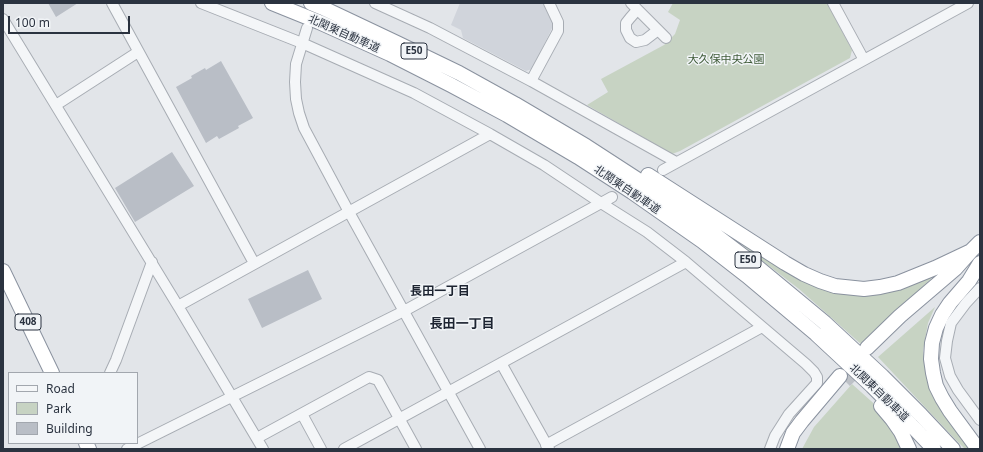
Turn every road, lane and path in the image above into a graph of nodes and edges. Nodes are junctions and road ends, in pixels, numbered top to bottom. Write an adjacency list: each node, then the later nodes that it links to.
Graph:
1 (112, 3): 15 (street)
2 (201, 3): 14 (street)
3 (272, 3): 32 (highway, 北関東自動車道 / E50)
4 (311, 3): 18 (highway, 北関東自動車道 / E50)
5 (375, 3): 17 (street)
6 (549, 3): 17 (street)
7 (833, 3): 16 (street)
8 (968, 3): 16 (street)
9 (634, 6): 12 (street); 12 (street)
10 (3, 19): 19 (street)
11 (307, 28): 14 (street)
12 (658, 30): 13 (street)
13 (666, 38)
14 (302, 43): 20 (street); 25 (street)
15 (138, 52): 19 (street); 29 (street)
16 (864, 60): 21 (street)
17 (531, 81): 21 (street)
18 (515, 104): 26 (highway); 60 (highway, 北関東自動車道 / E50)
19 (56, 105): 27 (street)
20 (490, 134): 24 (street); 25 (street)
21 (676, 162): 22 (street)
22 (663, 170)
23 (612, 197): 24 (street)
24 (602, 203): 28 (street); 35 (street)
25 (349, 212): 29 (street); 35 (street)
26 (976, 246): 30 (highway)
27 (152, 262): 34 (street); 39 (street)
28 (686, 262): 36 (street); 37 (street)
29 (254, 263): 34 (street)
30 (980, 263): 61 (highway)
31 (3, 271): 38 (highway, 408)
32 (747, 276): 58 (highway); 59 (highway, 北関東自動車道 / E50)
33 (980, 288): 44 (street)
34 (178, 306): 41 (street)
35 (404, 311): 40 (street); 41 (street)
36 (762, 327): 48 (street); 55 (street)
37 (501, 362): 40 (street); 48 (street)
38 (52, 372)
39 (110, 372)
40 (449, 392): 43 (street); 54 (street)
41 (232, 396): 45 (street); 46 (street)
42 (302, 414): 43 (street); 45 (street); 51 (street)
43 (400, 418): 52 (street); 53 (street)
44 (980, 420)
45 (256, 438): 50 (street)
46 (138, 443)
47 (137, 444): 49 (street)
48 (548, 447)
49 (127, 449)
50 (263, 449)
51 (321, 449)
52 (344, 449)
53 (416, 449)
54 (480, 449)
55 (770, 449)
56 (787, 449): 57 (highway)
57 (795, 449)
58 (909, 449)
59 (934, 449)
60 (953, 449)
61 (978, 449)

